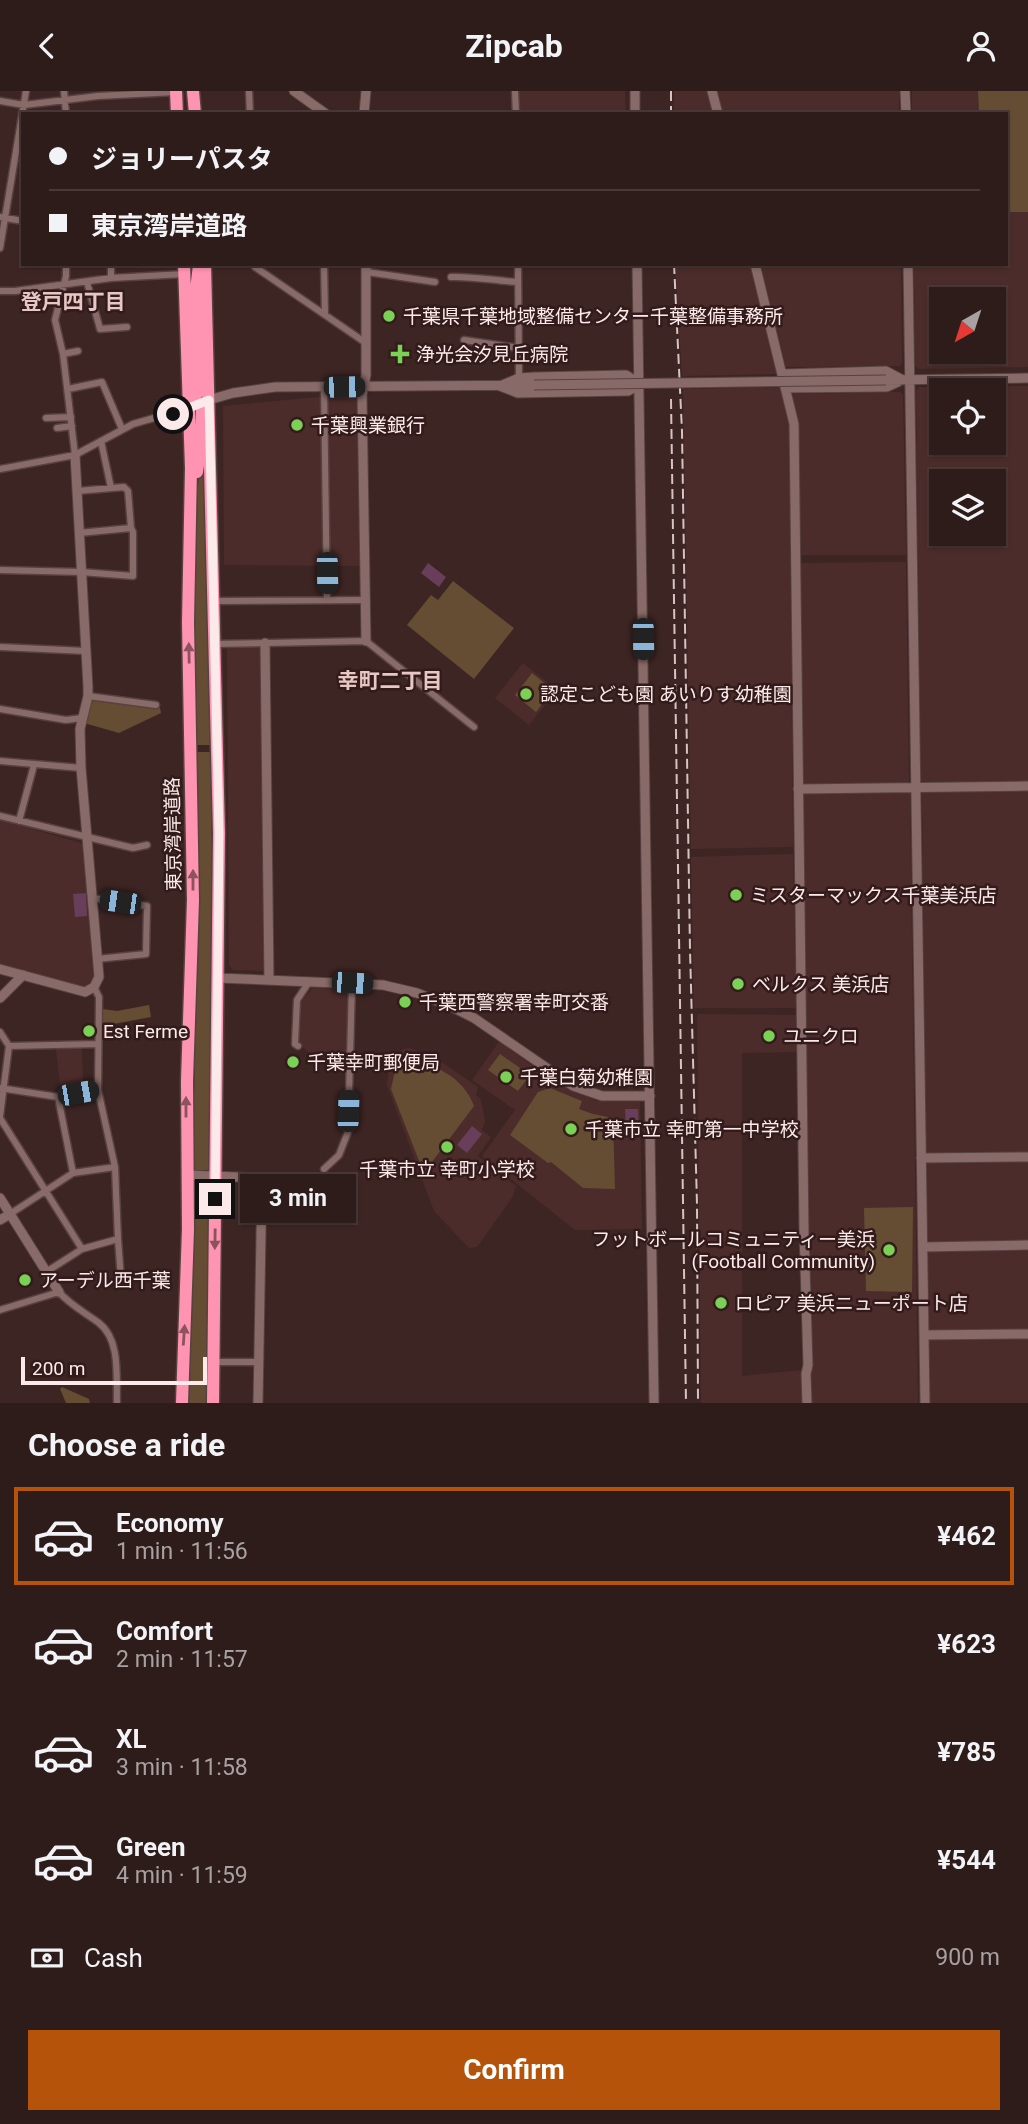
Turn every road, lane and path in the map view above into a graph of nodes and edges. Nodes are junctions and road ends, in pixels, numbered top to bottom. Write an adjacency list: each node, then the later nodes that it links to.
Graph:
1 (26, 91): 15 (street)
2 (64, 91): 13 (street)
3 (193, 91): 19 (highway)
4 (199, 91): 20 (highway)
5 (249, 91): 21 (street)
6 (294, 91): 22 (street)
7 (366, 91): 23 (street)
8 (515, 91): 24 (street)
9 (635, 91): 25 (street)
10 (712, 91): 26 (street)
11 (905, 91): 27 (street)
12 (176, 92): 13 (street); 18 (highway)
13 (64, 100): 15 (street); 17 (street)
14 (0, 101): 15 (street)
15 (24, 105): 16 (street)
16 (23, 112)
17 (66, 112)
18 (177, 112)
19 (197, 112)
20 (197, 112)
21 (252, 112)
22 (323, 112)
23 (364, 112)
24 (516, 112)
25 (635, 112)
26 (717, 112)
27 (906, 112)
28 (21, 121): 29 (street)
29 (3, 218): 30 (street); 31 (street)
30 (21, 221)
31 (0, 248)
32 (66, 266): 49 (street)
33 (111, 266): 45 (street)
34 (199, 266): 69 (highway)
35 (205, 266): 68 (highway)
36 (254, 266): 51 (street)
37 (518, 266): 48 (street)
38 (637, 266): 62 (street)
39 (755, 266): 58 (street)
40 (908, 266): 61 (street)
41 (324, 267): 51 (street)
42 (366, 268): 47 (street); 54 (street)
43 (185, 269): 45 (street); 69 (highway, 東京湾岸道路)
44 (451, 277): 48 (street)
45 (111, 278): 46 (street)
46 (87, 282): 49 (street); 52 (street)
47 (435, 282)
48 (518, 282): 55 (street)
49 (62, 286): 50 (street); 57 (street)
50 (0, 291)
51 (325, 315): 54 (street)
52 (127, 327)
53 (464, 340): 55 (street)
54 (366, 343): 65 (street)
55 (519, 348): 60 (street)
56 (78, 351): 57 (street)
57 (63, 353): 67 (street)
58 (782, 373): 61 (street); 66 (street)
59 (1028, 377): 61 (street)
60 (519, 379): 62 (street); 63 (street)
61 (906, 380): 63 (street, bridge); 66 (street); 103 (street)
62 (640, 384): 63 (street); 126 (street)
63 (500, 386): 65 (street)
64 (324, 387): 65 (street); 68 (street); 86 (street)
65 (364, 387): 87 (street)
66 (785, 388): 104 (street)
67 (68, 389): 70 (street); 74 (street)
68 (209, 400): 69 (street); 80 (highway); 88 (highway)
69 (189, 408): 74 (street); 80 (highway, 東京湾岸道路)
70 (71, 417): 71 (street); 72 (street)
71 (46, 418)
72 (72, 426): 73 (street); 76 (street)
73 (57, 428)
74 (121, 429): 75 (street)
75 (101, 441): 76 (street); 78 (street)
76 (75, 455): 77 (street); 79 (street)
77 (0, 470)
78 (111, 488): 79 (street); 81 (street)
79 (77, 491): 82 (street)
80 (192, 492): 133 (highway, 東京湾岸道路, one-way to 80)
81 (131, 528): 82 (street); 84 (street)
82 (79, 533): 84 (street)
83 (0, 570): 84 (street); 85 (street)
84 (81, 572): 93 (street)
85 (0, 578)
86 (327, 599): 87 (street); 88 (street)
87 (365, 600): 89 (street)
88 (214, 601): 91 (highway)
89 (366, 641): 90 (street); 98 (street)
90 (265, 643): 91 (street); 114 (street)
91 (214, 644): 113 (highway)
92 (0, 647): 93 (street)
93 (86, 652): 94 (street)
94 (88, 696): 95 (street); 97 (street)
95 (156, 705)
96 (0, 709): 97 (street)
97 (82, 718): 101 (street)
98 (474, 727)
99 (0, 761): 100 (street)
100 (34, 765): 101 (street); 106 (street)
101 (81, 768): 107 (street)
102 (1028, 786): 103 (street)
103 (915, 787): 104 (street); 129 (street)
104 (798, 789): 156 (street)
105 (0, 816): 106 (street)
106 (19, 821): 107 (street)
107 (88, 838): 108 (street); 109 (street)
108 (147, 845)
109 (92, 898): 110 (street); 110 (street)
110 (97, 959): 117 (street)
111 (0, 969): 112 (street)
112 (23, 975): 117 (street); 118 (street)
113 (218, 978): 114 (street); 134 (highway)
114 (269, 980): 115 (street)
115 (309, 982): 116 (street); 122 (street)
116 (352, 983): 126 (street); 131 (street)
117 (94, 987): 120 (street)
118 (0, 998)
119 (0, 1032): 121 (street)
120 (98, 1044): 121 (street); 124 (street)
121 (9, 1047): 123 (street)
122 (298, 1047)
123 (2, 1088): 125 (street); 127 (street)
124 (98, 1090): 125 (street); 130 (street)
125 (58, 1097): 132 (street)
126 (650, 1097): 155 (street)
127 (0, 1117): 135 (street)
128 (1028, 1157): 129 (street)
129 (921, 1158): 141 (street)
130 (115, 1167): 132 (street); 139 (street)
131 (324, 1169)
132 (74, 1173): 135 (street)
133 (187, 1175): 134 (street); 152 (highway, 東京湾岸道路, one-way to 133)
134 (215, 1175): 149 (highway, one-way to 149); 150 (street)
135 (46, 1191): 137 (street); 142 (street)
136 (0, 1198): 137 (street)
137 (10, 1214): 138 (street); 143 (street)
138 (0, 1220)
139 (118, 1239): 142 (street); 144 (street)
140 (1028, 1245): 141 (street)
141 (922, 1247): 148 (street)
142 (82, 1249): 143 (street)
143 (46, 1272): 145 (street)
144 (121, 1279)
145 (59, 1292): 146 (street); 151 (street)
146 (1, 1307)
147 (1028, 1333): 148 (street)
148 (924, 1335): 157 (street)
149 (214, 1362): 150 (street); 153 (highway)
150 (259, 1362): 154 (street)
151 (117, 1403)
152 (182, 1403)
153 (213, 1403)
154 (258, 1403)
155 (654, 1403)
156 (807, 1403)
157 (925, 1403)

